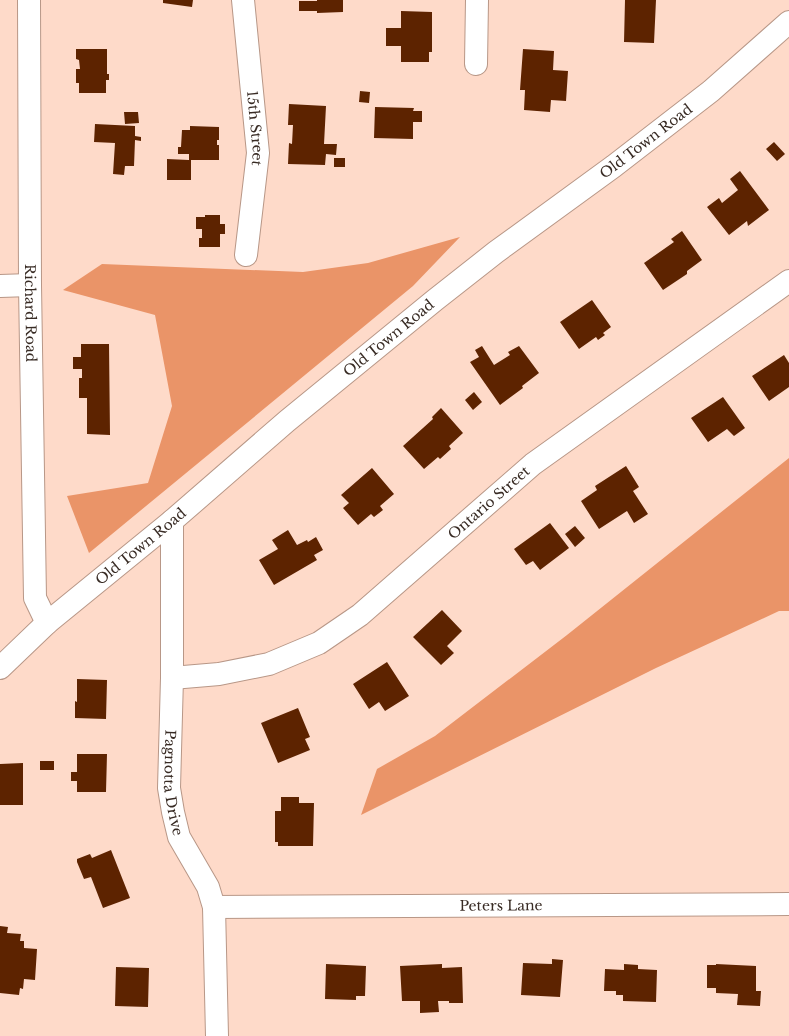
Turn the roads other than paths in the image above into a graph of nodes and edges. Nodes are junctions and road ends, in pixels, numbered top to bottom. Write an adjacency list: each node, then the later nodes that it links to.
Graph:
1 (29, 0): 8 (street, Richard Road)
2 (243, 0): 6 (street, 15th Street)
3 (477, 0): 5 (street)
4 (789, 22): 10 (street, Old Town Road)
5 (476, 64)
6 (246, 256)
7 (789, 281): 13 (street, Ontario Street)
8 (30, 285): 9 (street); 11 (street, Richard Road)
9 (0, 286)
10 (172, 521): 11 (street, Old Town Road); 13 (street, Pagnotta Drive)
11 (47, 623): 12 (street, Old Town Road)
12 (0, 668)
13 (172, 678): 15 (street, Pagnotta Drive)
14 (789, 904): 15 (street, Peters Lane)
15 (214, 907): 16 (street, Pagnotta Drive)
16 (217, 1036)

